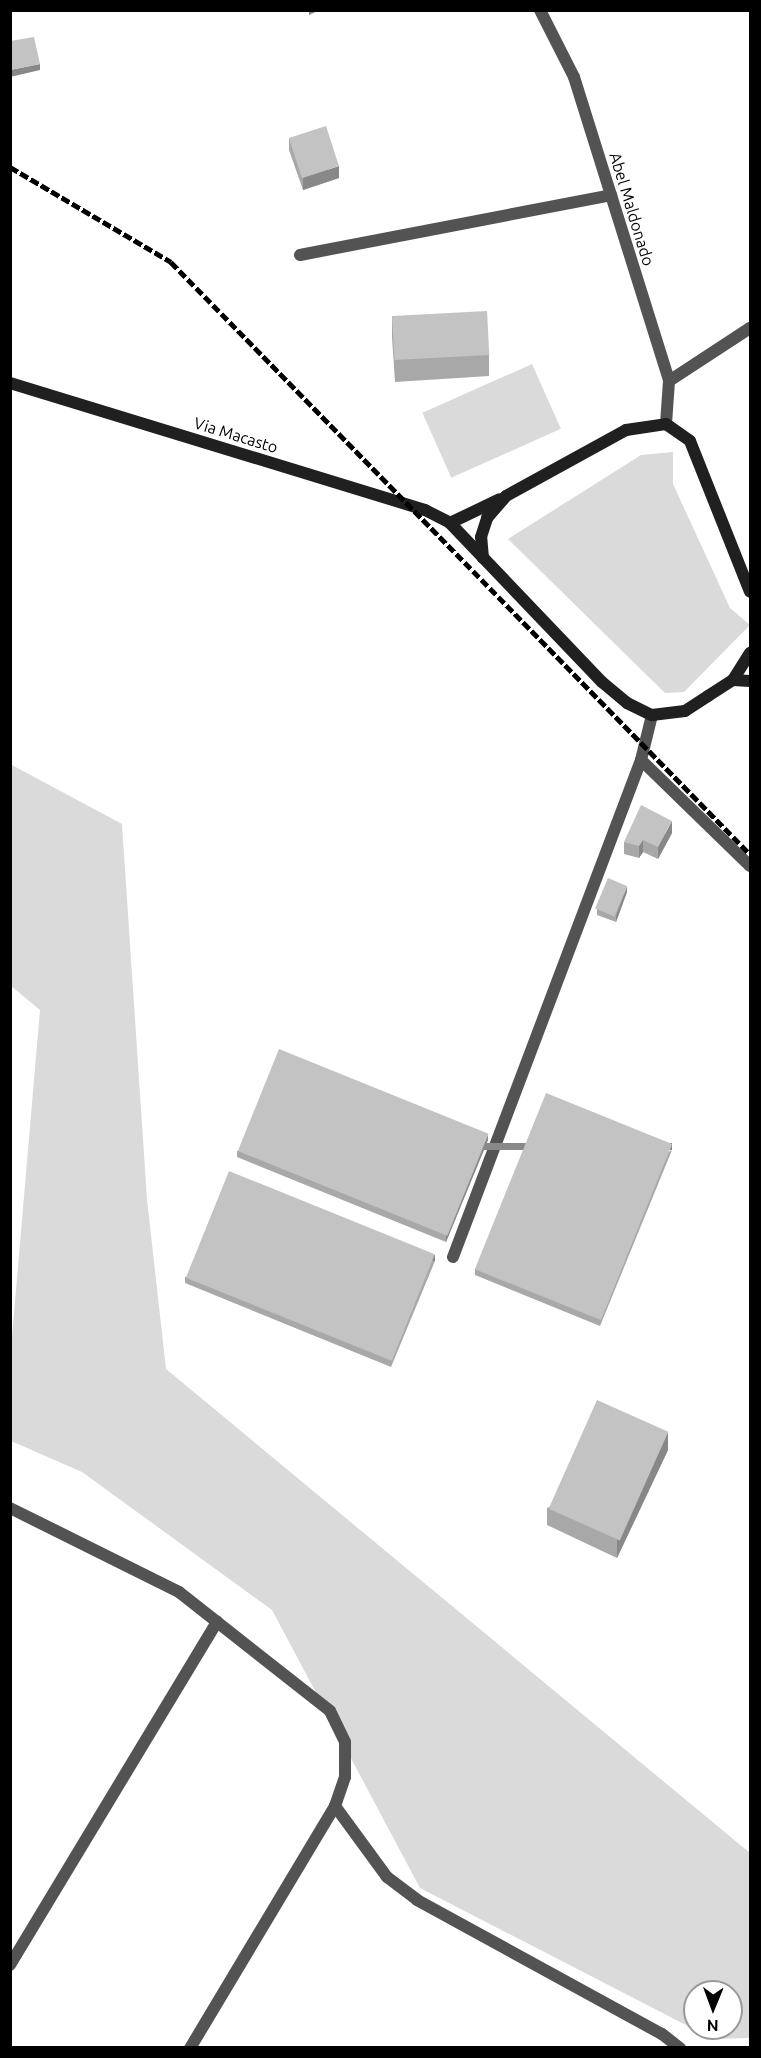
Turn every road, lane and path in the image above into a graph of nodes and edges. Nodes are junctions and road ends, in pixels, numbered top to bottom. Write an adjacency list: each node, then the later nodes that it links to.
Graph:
1 (540, 10): 2 (street, Abel Maldonado)
2 (611, 195): 3 (street); 5 (street, Abel Maldonado)
3 (300, 255)
4 (750, 327): 5 (street)
5 (669, 381): 7 (street, Abel Maldonado)
6 (10, 383): 9 (street, Via Macasto)
7 (666, 424): 8 (street); 11 (street)
8 (506, 496): 9 (street); 10 (street)
9 (450, 523): 10 (street, Via Macasto)
10 (483, 558): 15 (street, Via Macasto)
11 (750, 592)
12 (750, 653): 13 (street)
13 (733, 680): 14 (street); 15 (street)
14 (750, 681)
15 (652, 715): 16 (street)
16 (641, 760): 17 (street); 18 (street)
17 (750, 866)
18 (453, 1257)
19 (10, 1508): 20 (street)
20 (217, 1622): 21 (street); 22 (street)
21 (335, 1806): 23 (street); 24 (street)
22 (10, 1965)
23 (190, 2048)
24 (680, 2048)

